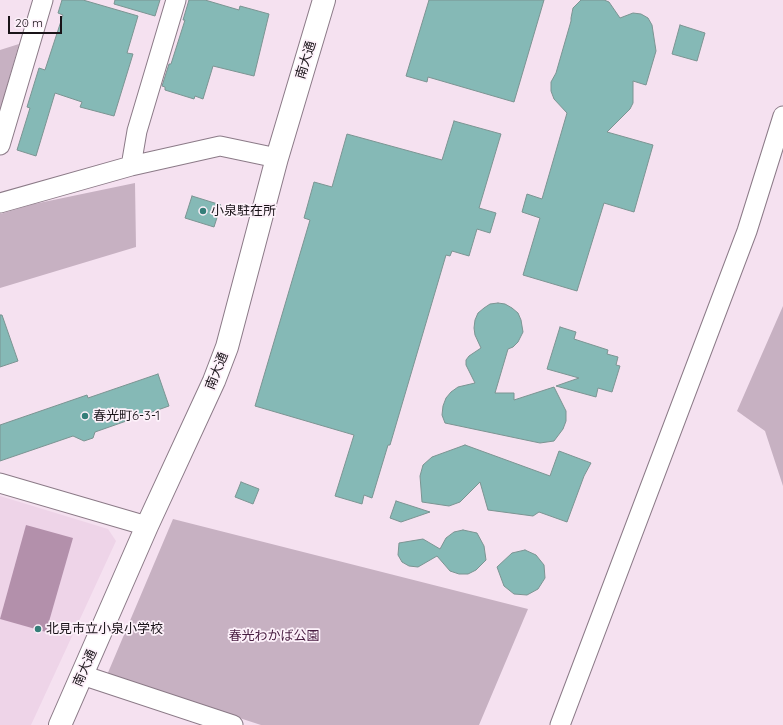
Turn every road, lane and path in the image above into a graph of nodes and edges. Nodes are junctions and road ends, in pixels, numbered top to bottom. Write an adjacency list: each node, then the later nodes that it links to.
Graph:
1 (42, 0): 5 (street)
2 (176, 0): 7 (street)
3 (324, 0): 6 (street, 南大通)
4 (783, 116): 14 (street)
5 (0, 145)
6 (277, 158): 7 (street); 10 (street, 南大通)
7 (131, 166): 8 (street)
8 (0, 203)
9 (0, 483): 10 (street)
10 (147, 526): 11 (street, 南大通)
11 (82, 675): 12 (street, 南大通); 13 (street)
12 (60, 725)
13 (233, 725)
14 (560, 725)

